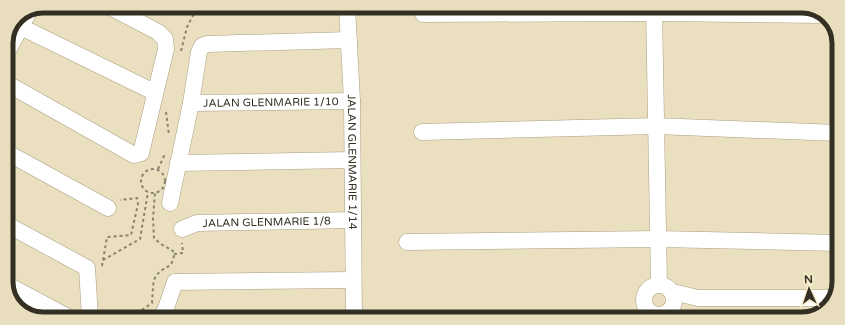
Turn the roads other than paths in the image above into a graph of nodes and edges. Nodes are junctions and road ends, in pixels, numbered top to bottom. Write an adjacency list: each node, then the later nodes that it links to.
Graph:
1 (121, 13): 13 (street)
2 (347, 13): 10 (street, JALAN GLENMARIE 1/14)
3 (481, 13): 6 (street)
4 (654, 13): 16 (street)
5 (756, 13): 7 (street)
6 (423, 14)
7 (810, 15)
8 (26, 18): 9 (street)
9 (21, 27): 11 (street); 13 (street)
10 (349, 40): 14 (street, JALAN GLENMARIE 1/14); 15 (street)
11 (13, 41)
12 (13, 87): 13 (street)
13 (154, 92)
14 (352, 101): 15 (street, JALAN GLENMARIE 1/10); 20 (street, JALAN GLENMARIE 1/14)
15 (190, 103): 21 (street)
16 (656, 126): 17 (street); 18 (street); 27 (street)
17 (422, 132)
18 (832, 133)
19 (13, 156): 23 (street)
20 (352, 160): 21 (street); 24 (street, JALAN GLENMARIE 1/14)
21 (178, 163): 22 (street)
22 (170, 203)
23 (108, 208)
24 (353, 220): 26 (street, JALAN GLENMARIE 1/8); 30 (street, JALAN GLENMARIE 1/14)
25 (13, 228): 35 (street)
26 (182, 229)
27 (658, 239): 28 (street); 29 (street); 33 (street)
28 (407, 242)
29 (832, 243)
30 (353, 280): 36 (street); 37 (street, JALAN GLENMARIE 1/14)
31 (14, 288): 34 (street)
32 (827, 298): 33 (street)
33 (664, 303)
34 (59, 312)
35 (90, 312)
36 (164, 312)
37 (354, 312)

